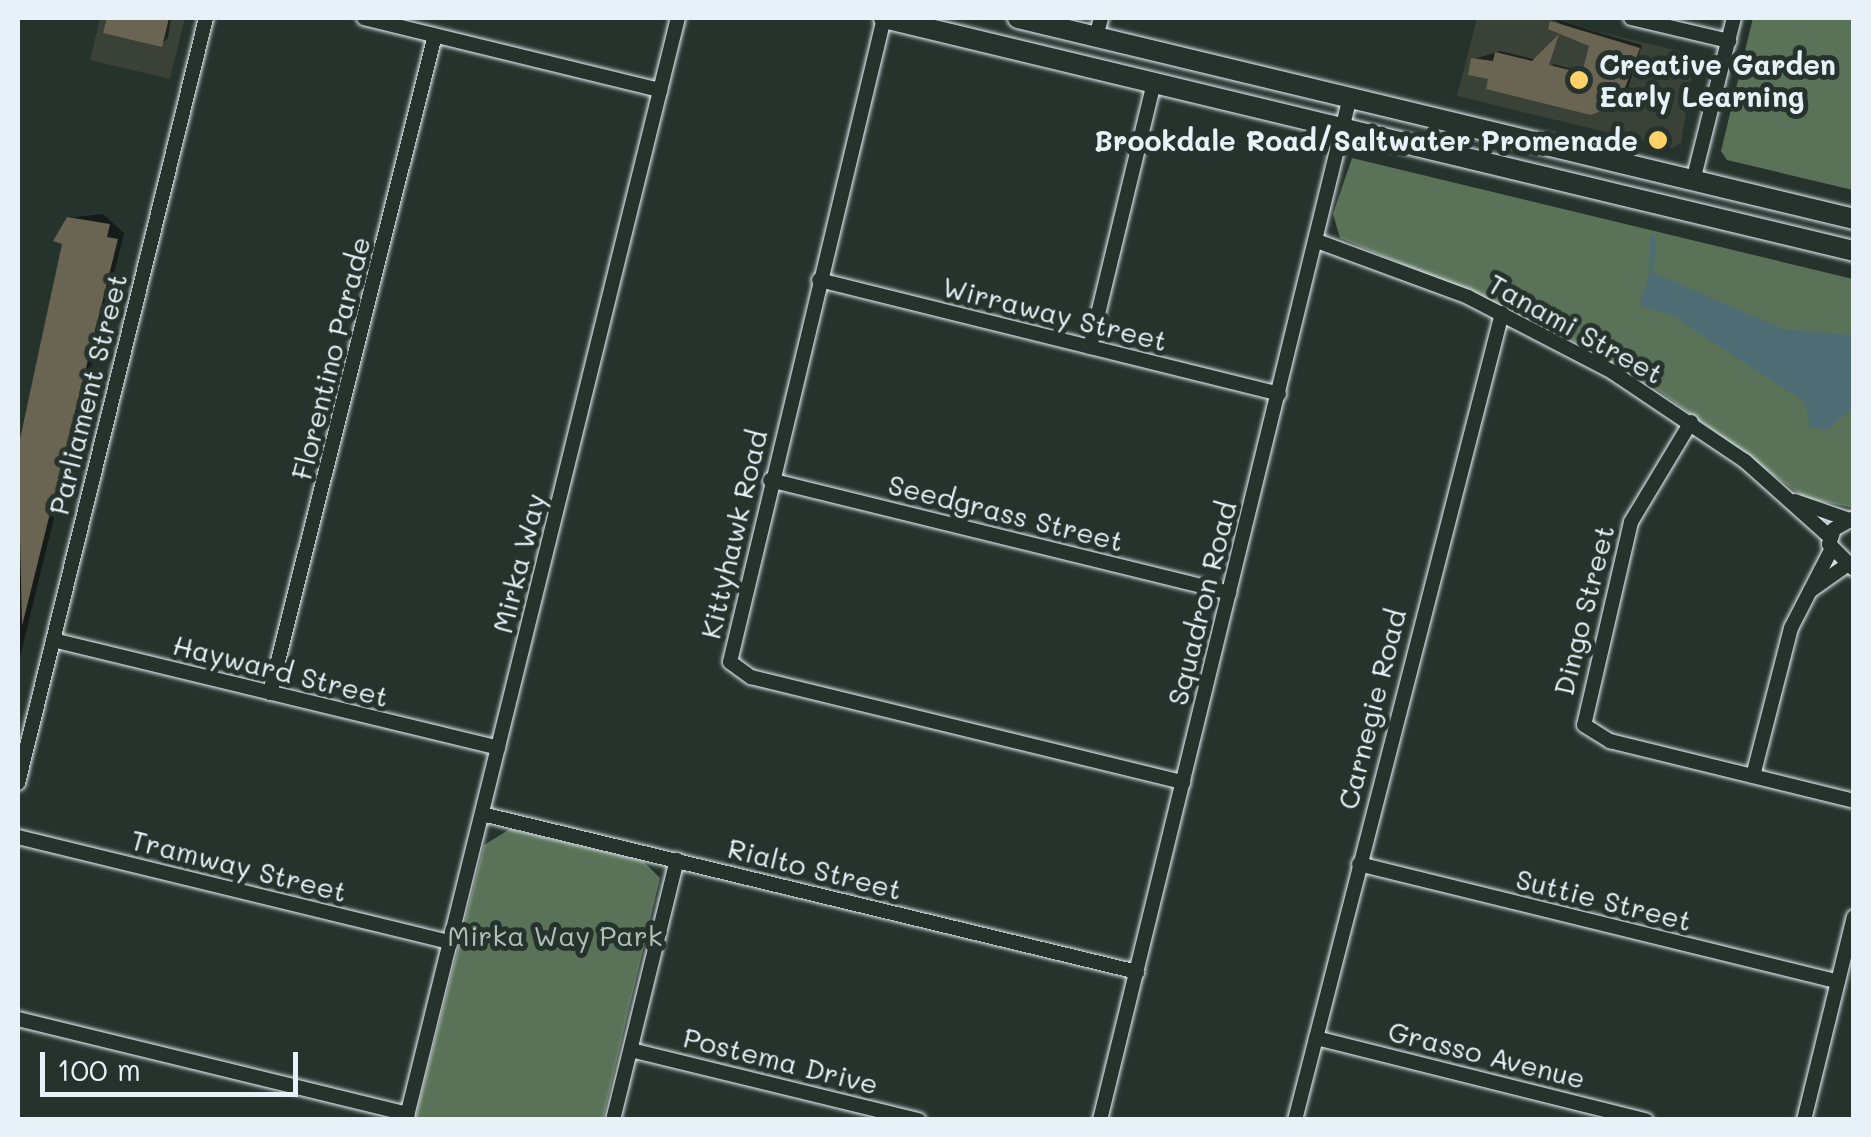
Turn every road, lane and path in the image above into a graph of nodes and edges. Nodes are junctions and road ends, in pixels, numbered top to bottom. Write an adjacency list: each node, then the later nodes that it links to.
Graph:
1 (206, 18): 32 (street, Parliament Street)
2 (364, 18): 9 (street)
3 (678, 18): 12 (street, Mirka Way)
4 (884, 18): 11 (street); 20 (street, Kittyhawk Road)
5 (1018, 18): 8 (street)
6 (1631, 18): 10 (street)
7 (1734, 18): 10 (street)
8 (1098, 27): 13 (street)
9 (435, 35): 12 (street); 33 (street, Florentino Parade)
10 (1728, 41): 15 (street)
11 (1154, 83): 14 (street); 22 (street)
12 (660, 90): 34 (street, Mirka Way)
13 (1350, 98): 14 (street, Squadron Road); 15 (street)
14 (1342, 129): 16 (street); 18 (street, Squadron Road)
15 (1693, 181): 16 (street); 17 (street)
16 (1664, 205): 19 (street)
17 (1854, 219)
18 (1317, 242): 21 (street, Tanami Street); 23 (street, Squadron Road)
19 (1854, 250)
20 (819, 280): 22 (street, Wirraway Street); 25 (street, Kittyhawk Road)
21 (1502, 313): 24 (street, Tanami Street); 42 (street, Carnegie Road)
22 (1090, 347): 23 (street, Wirraway Street)
23 (1279, 394): 31 (street, Squadron Road)
24 (1690, 422): 26 (street, Tanami Street); 35 (street, Dingo Street)
25 (770, 480): 31 (street, Seedgrass Street); 36 (street, Kittyhawk Road)
26 (1790, 499): 27 (street, Tanami Street); 28 (street, Tanami Street)
27 (1850, 519): 28 (street)
28 (1830, 544): 29 (street, Tanami Street); 30 (street)
29 (1849, 568): 30 (street)
30 (1809, 592): 35 (street)
31 (1229, 593): 36 (street, Squadron Road)
32 (53, 640): 33 (street, Hayward Street); 37 (street, Parliament Street)
33 (270, 693): 34 (street, Hayward Street)
34 (498, 748): 39 (street, Mirka Way)
35 (1753, 776): 38 (street, Dingo Street)
36 (1183, 782): 45 (street, Squadron Road)
37 (18, 783)
38 (1854, 802)
39 (482, 814): 41 (street, Rialto Street); 44 (street, Mirka Way)
40 (18, 837): 44 (street, Tramway Street)
41 (677, 860): 45 (street, Rialto Street); 49 (street)
42 (1359, 864): 46 (street, Suttie Street); 48 (street, Carnegie Road)
43 (1854, 917): 46 (street)
44 (450, 942): 50 (street, Mirka Way)
45 (1136, 972): 53 (street, Squadron Road)
46 (1838, 982): 56 (street)
47 (18, 1020): 50 (street)
48 (1316, 1038): 54 (street, Carnegie Road); 55 (street, Grasso Avenue)
49 (630, 1050): 51 (street); 52 (street, Postema Drive)
50 (407, 1116)
51 (613, 1120)
52 (919, 1120)
53 (1100, 1120)
54 (1296, 1120)
55 (1646, 1120)
56 (1804, 1120)

